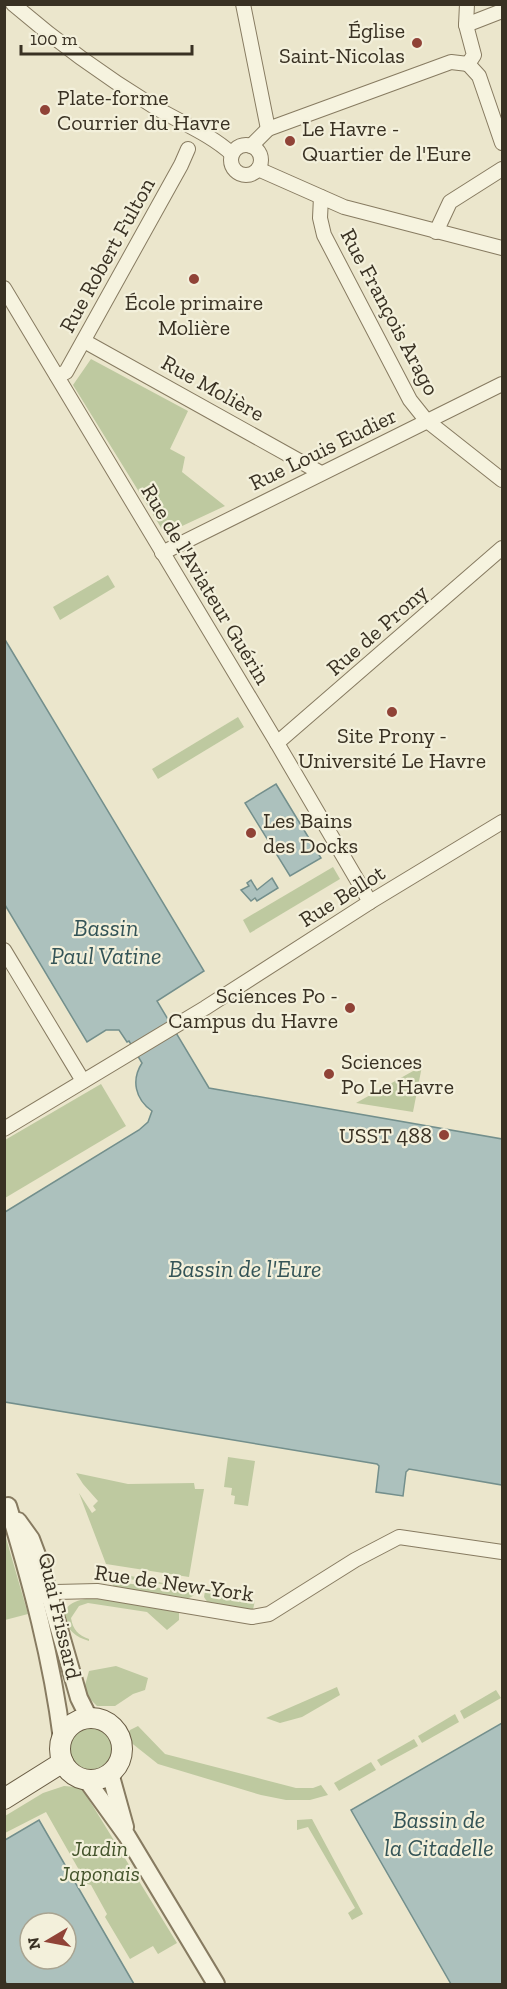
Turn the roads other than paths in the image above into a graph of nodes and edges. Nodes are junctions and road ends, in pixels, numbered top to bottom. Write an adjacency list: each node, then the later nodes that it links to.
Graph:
1 (14, 4): 11 (street)
2 (243, 4): 7 (street)
3 (467, 4): 5 (street)
4 (502, 11): 5 (street)
5 (466, 25): 6 (street)
6 (468, 64): 7 (street); 8 (street)
7 (268, 129): 9 (street)
8 (502, 143)
9 (251, 146): 11 (street); 12 (street)
10 (188, 149): 18 (street, Rue Robert Fulton)
11 (232, 154): 12 (street)
12 (258, 169): 14 (street)
13 (502, 169): 15 (street)
14 (321, 197): 15 (street); 21 (street, Rue François Arago)
15 (436, 232): 16 (street)
16 (502, 248)
17 (4, 288): 19 (street, Rue de l'Aviateur Guérin)
18 (84, 340): 19 (street, Rue Robert Fulton); 22 (street, Rue Molière)
19 (57, 376): 25 (street, Rue de l'Aviateur Guérin)
20 (502, 384): 21 (street, Rue Louis Eudier)
21 (426, 420): 22 (street, Rue Louis Eudier); 23 (street, Rue François Arago)
22 (321, 473): 25 (street, Rue Louis Eudier)
23 (502, 480)
24 (502, 549): 26 (street, Rue de Prony)
25 (162, 553): 26 (street, Rue de l'Aviateur Guérin)
26 (277, 743): 28 (street, Rue de l'Aviateur Guérin)
27 (502, 822): 28 (street, Rue Bellot)
28 (370, 902): 30 (street, Rue Bellot)
29 (4, 950): 30 (street)
30 (83, 1081): 31 (street, Rue Bellot)
31 (4, 1129)
32 (6, 1503): 34 (street, Quai Frissard)
33 (502, 1552): 34 (street, Rue de New-York)
34 (42, 1596): 35 (street, Quai Frissard); 36 (street, Quai Frissard)
35 (89, 1718): 36 (main road); 38 (main road)
36 (62, 1739): 37 (main road)
37 (63, 1762): 39 (main road); 40 (main road)
38 (110, 1773): 39 (main road); 41 (street)
39 (86, 1779): 41 (street)
40 (4, 1799)
41 (127, 1836): 42 (street)
42 (216, 1984)

